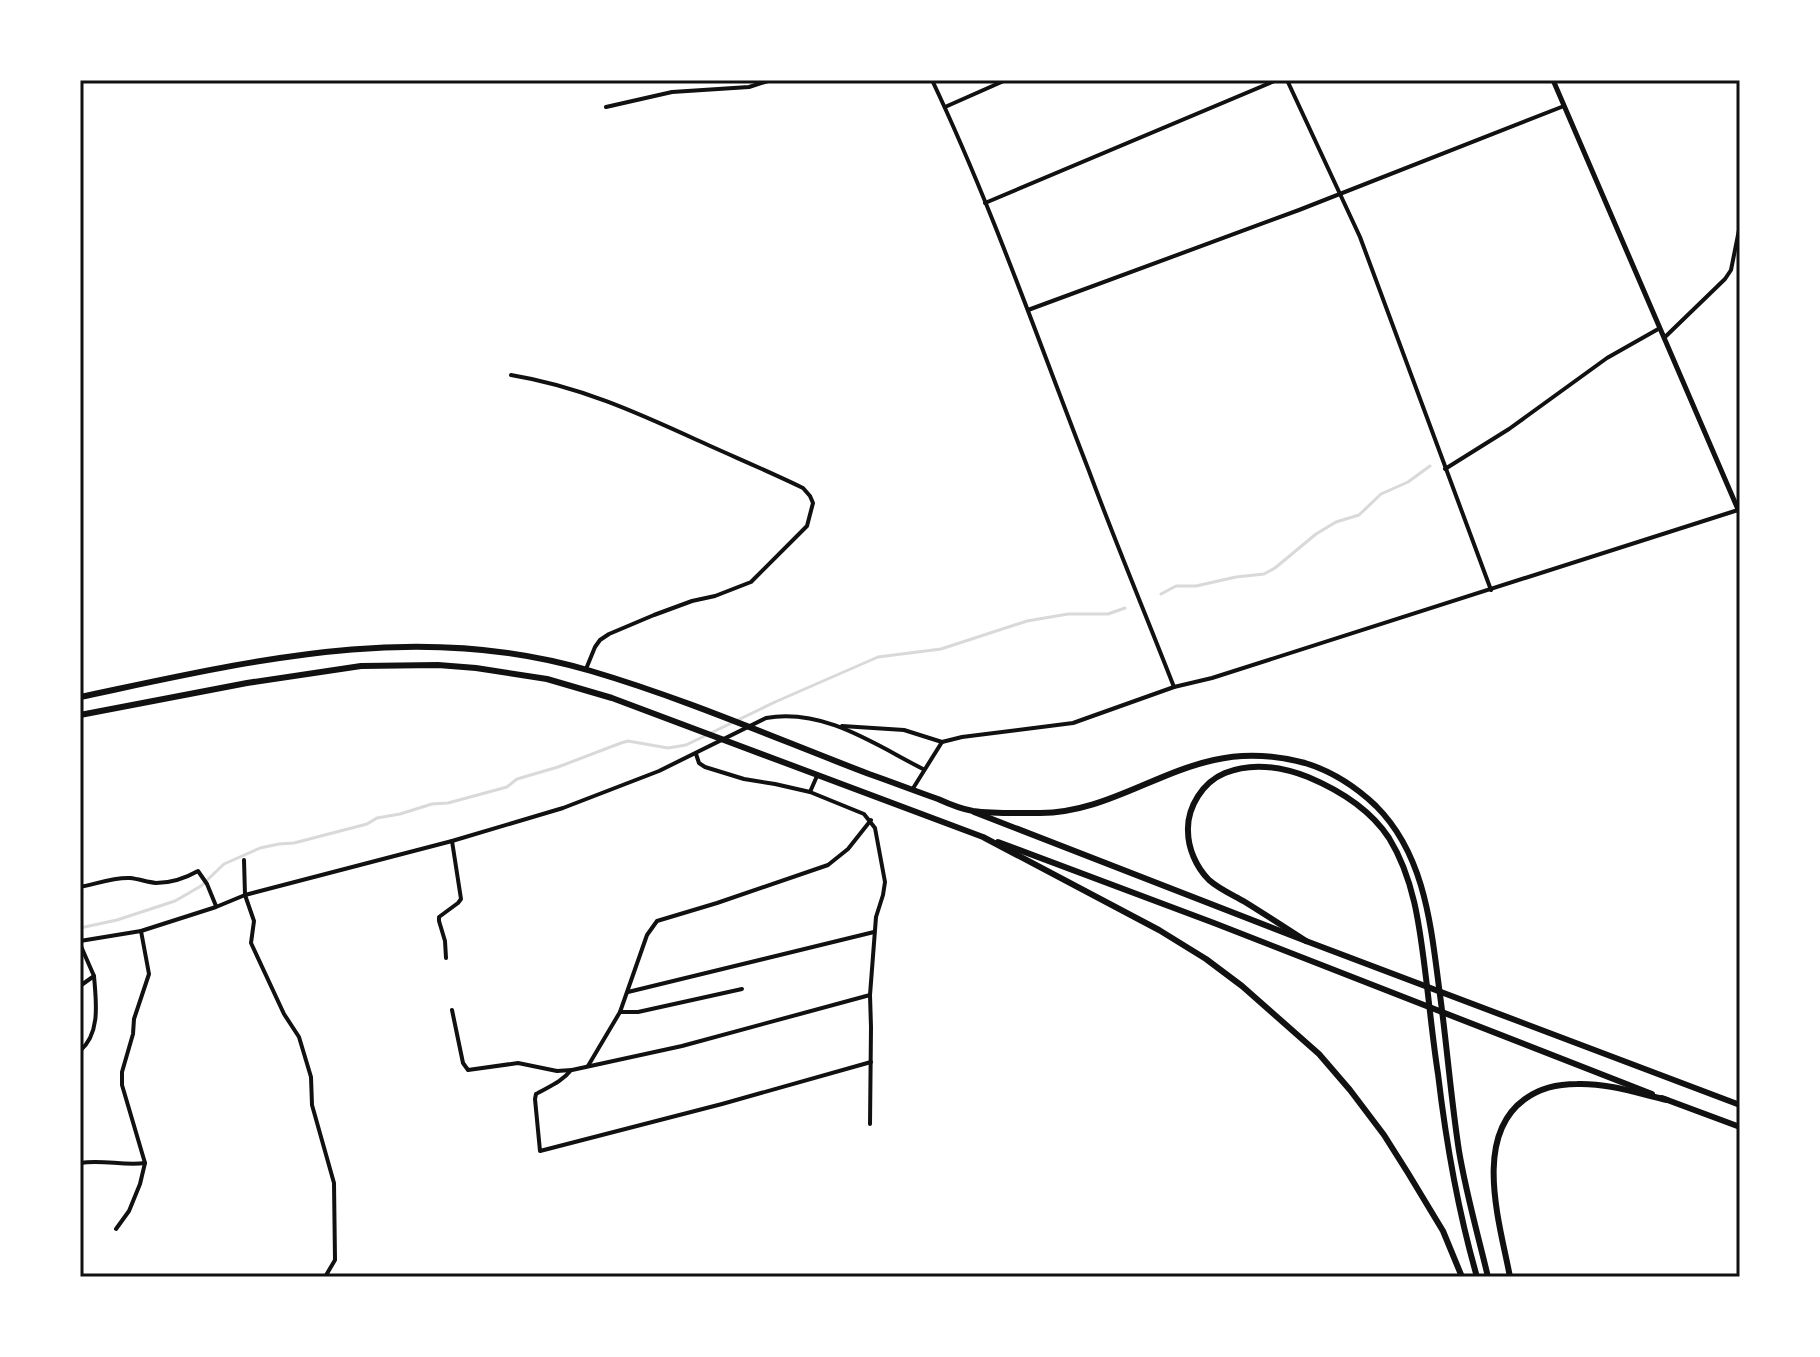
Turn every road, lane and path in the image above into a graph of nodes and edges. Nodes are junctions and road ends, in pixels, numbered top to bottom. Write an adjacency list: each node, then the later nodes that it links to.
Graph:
1 (771, 80): 9 (street)
2 (932, 80): 10 (street)
3 (1006, 80): 10 (street)
4 (1277, 80): 12 (street)
5 (1295, 80): 7 (street)
6 (1553, 80): 8 (main road)
7 (1288, 82): 11 (street)
8 (1565, 106): 11 (street); 15 (main road)
9 (606, 107)
10 (945, 107): 12 (street)
11 (1340, 194): 14 (street); 18 (street)
12 (985, 203): 14 (street)
13 (1740, 225): 16 (street)
14 (1028, 310): 22 (street)
15 (1660, 328): 16 (main road); 18 (street)
16 (1664, 338): 19 (main road)
17 (511, 375): 21 (street)
18 (1445, 469): 20 (street)
19 (1739, 511): 20 (street)
20 (1491, 590): 22 (street)
21 (586, 669): 23 (main road); 30 (main road)
22 (1174, 687): 26 (street)
23 (80, 697)
24 (80, 715): 29 (main road)
25 (838, 726): 26 (street); 27 (street); 28 (street)
26 (942, 742): 28 (street)
27 (696, 754): 31 (street); 35 (street)
28 (923, 769): 30 (street)
29 (818, 774): 31 (street); 34 (main road)
30 (912, 790): 32 (main road)
31 (810, 792): 33 (street)
32 (970, 811): 42 (main road); 66 (main road)
33 (871, 820): 41 (street); 48 (street)
34 (983, 837): 56 (main road); 64 (main road)
35 (452, 841): 38 (street); 44 (street)
36 (244, 860): 38 (street)
37 (80, 887): 39 (street)
38 (245, 895): 39 (street); 63 (street)
39 (216, 907): 40 (street)
40 (141, 931): 43 (street); 61 (street)
41 (874, 932): 48 (street); 49 (street)
42 (1306, 941): 57 (main road); 65 (main road)
43 (80, 942): 45 (street)
44 (446, 958)
45 (94, 976): 46 (street); 52 (street)
46 (80, 986)
47 (742, 989): 51 (street)
48 (626, 992): 51 (street)
49 (870, 995): 53 (street); 54 (street)
50 (452, 1010): 55 (street)
51 (620, 1012): 54 (street)
52 (80, 1051)
53 (871, 1062): 55 (street); 58 (street)
54 (588, 1066): 55 (street)
55 (572, 1070)
56 (1667, 1100): 59 (main road); 67 (main road)
57 (1740, 1105)
58 (870, 1124)
59 (1740, 1127)
60 (80, 1163): 61 (street)
61 (145, 1163): 62 (street)
62 (116, 1229)
63 (325, 1277)
64 (1462, 1277)
65 (1477, 1277)
66 (1488, 1277)
67 (1510, 1277)

